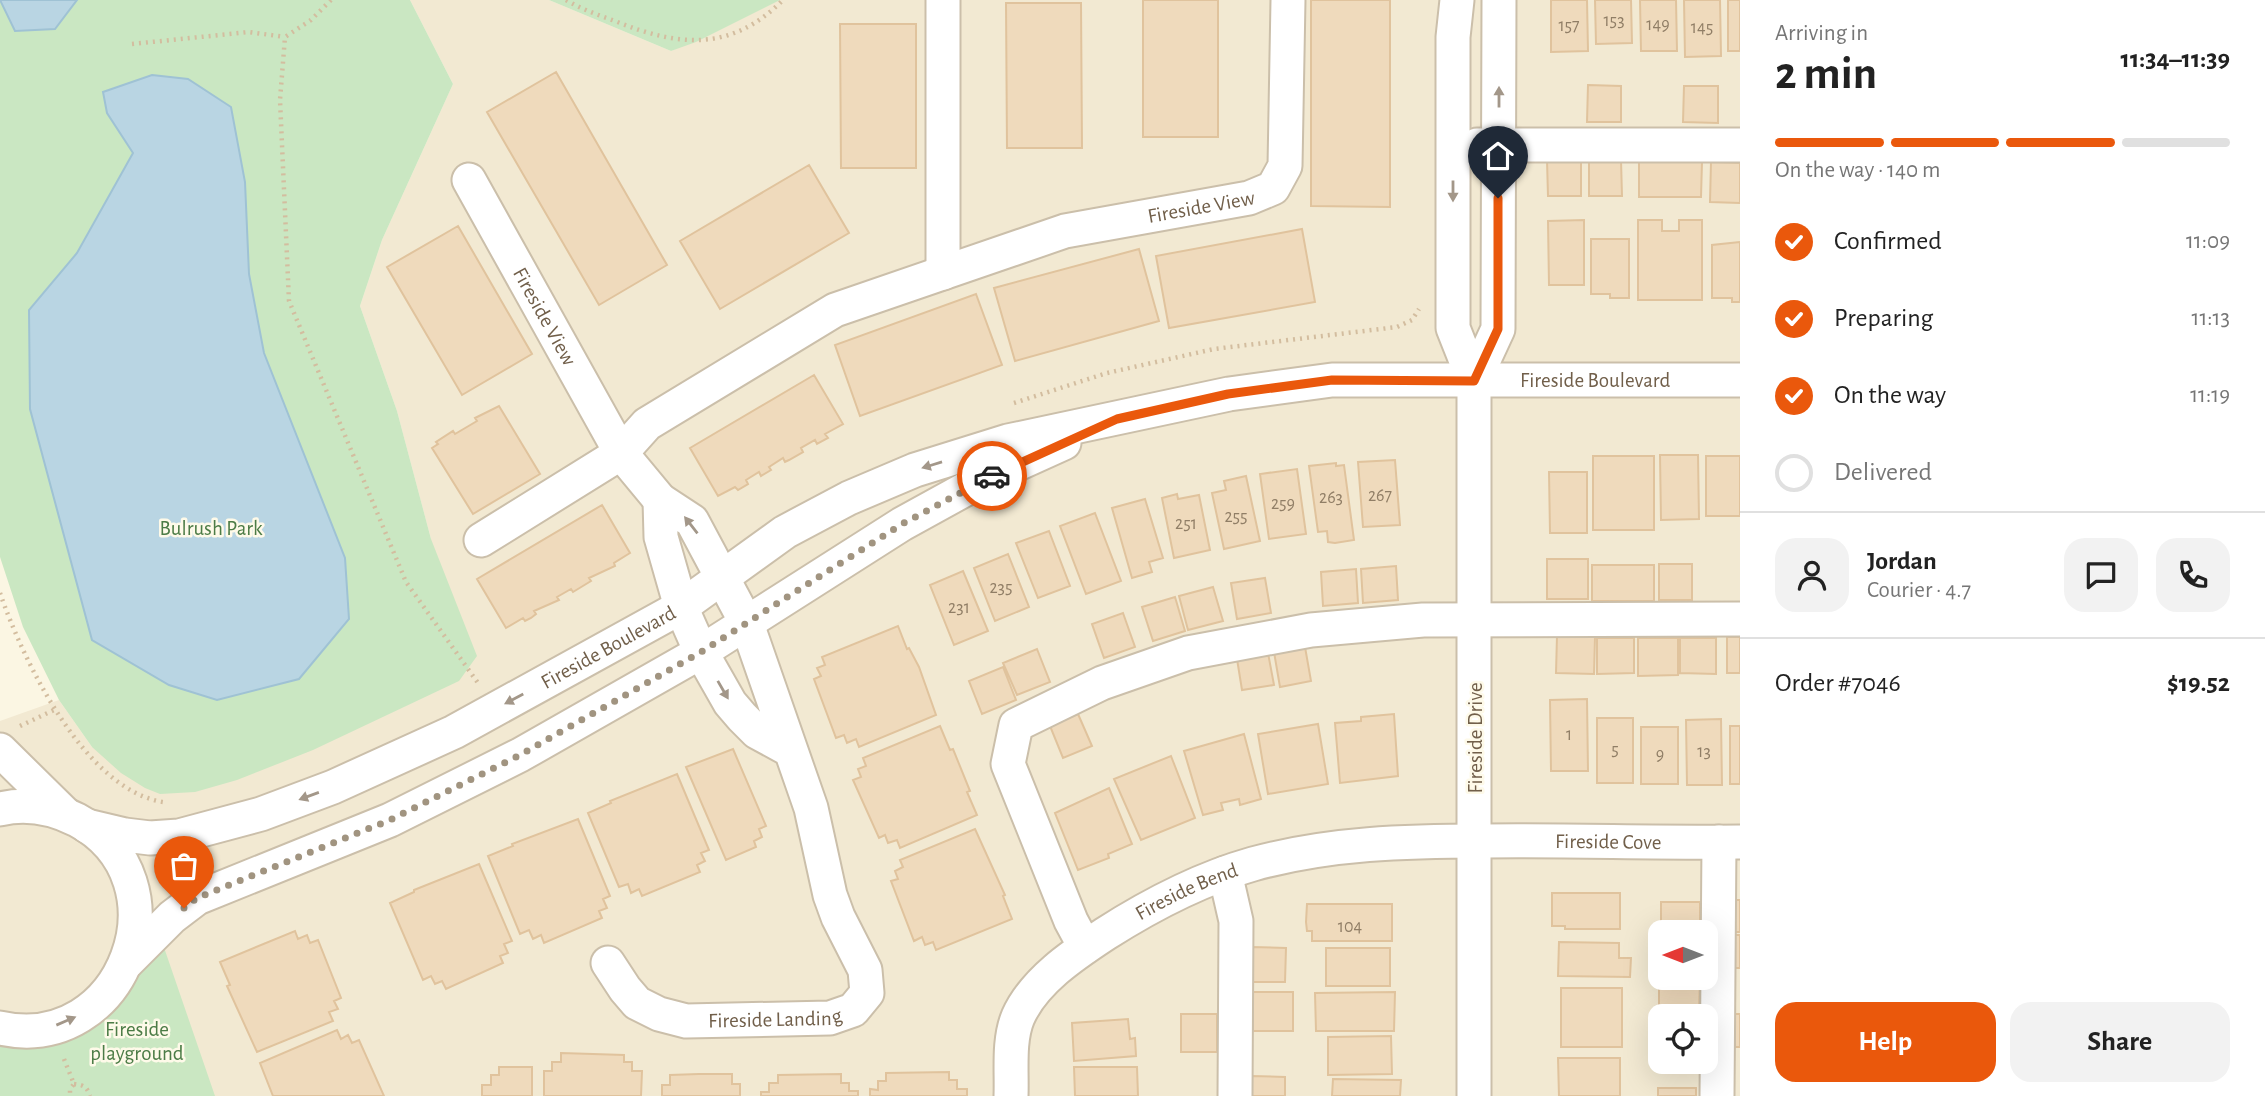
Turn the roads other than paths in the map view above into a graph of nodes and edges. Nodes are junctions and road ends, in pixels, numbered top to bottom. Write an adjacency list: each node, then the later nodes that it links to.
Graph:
1 (943, 0): 9 (street)
2 (1288, 0): 9 (street, Fireside View)
3 (1457, 0): 5 (street)
4 (1499, 0): 6 (street, one-way to 4)
5 (1453, 145): 6 (street); 11 (street, one-way to 11)
6 (1499, 145): 7 (street); 11 (street)
7 (1740, 145)
8 (468, 180): 13 (street, Fireside View)
9 (943, 273): 13 (street, Fireside View)
10 (1740, 380): 11 (street, Fireside Boulevard)
11 (1474, 381): 12 (street, Fireside Boulevard); 19 (street, Fireside Drive)
12 (1117, 419): 16 (street, Fireside Boulevard, one-way to 16); 20 (street, Fireside Boulevard)
13 (621, 453): 14 (street, Fireside View); 15 (street, Fireside View)
14 (660, 500): 16 (street, Fireside View, one-way to 14); 17 (street)
15 (481, 540)
16 (722, 581): 17 (street, Fireside Boulevard); 20 (street, Fireside View)
17 (681, 607): 21 (street); 25 (street, Fireside Boulevard, one-way to 25)
18 (1740, 619): 19 (street)
19 (1475, 620): 26 (street, Fireside Drive); 29 (street)
20 (747, 624): 21 (street, Fireside Boulevard); 23 (street, Fireside Landing)
21 (701, 652): 23 (street, one-way to 23); 30 (street, Fireside Boulevard)
22 (7, 740): 25 (street)
23 (790, 750): 31 (street, Fireside Landing)
24 (0, 809): 25 (street, Fireside Boulevard)
25 (75, 820): 30 (street)
26 (1475, 841): 27 (street, Fireside Cove); 28 (street, Fireside Bend); 35 (street, Fireside Drive)
27 (1729, 842): 36 (street)
28 (1225, 873): 29 (street, Fireside Bend); 34 (street)
29 (1085, 947): 33 (street, Fireside Bend)
30 (127, 962): 32 (street, one-way to 30)
31 (608, 963)
32 (0, 1028)
33 (1012, 1096)
34 (1236, 1096)
35 (1474, 1096)
36 (1717, 1096)

